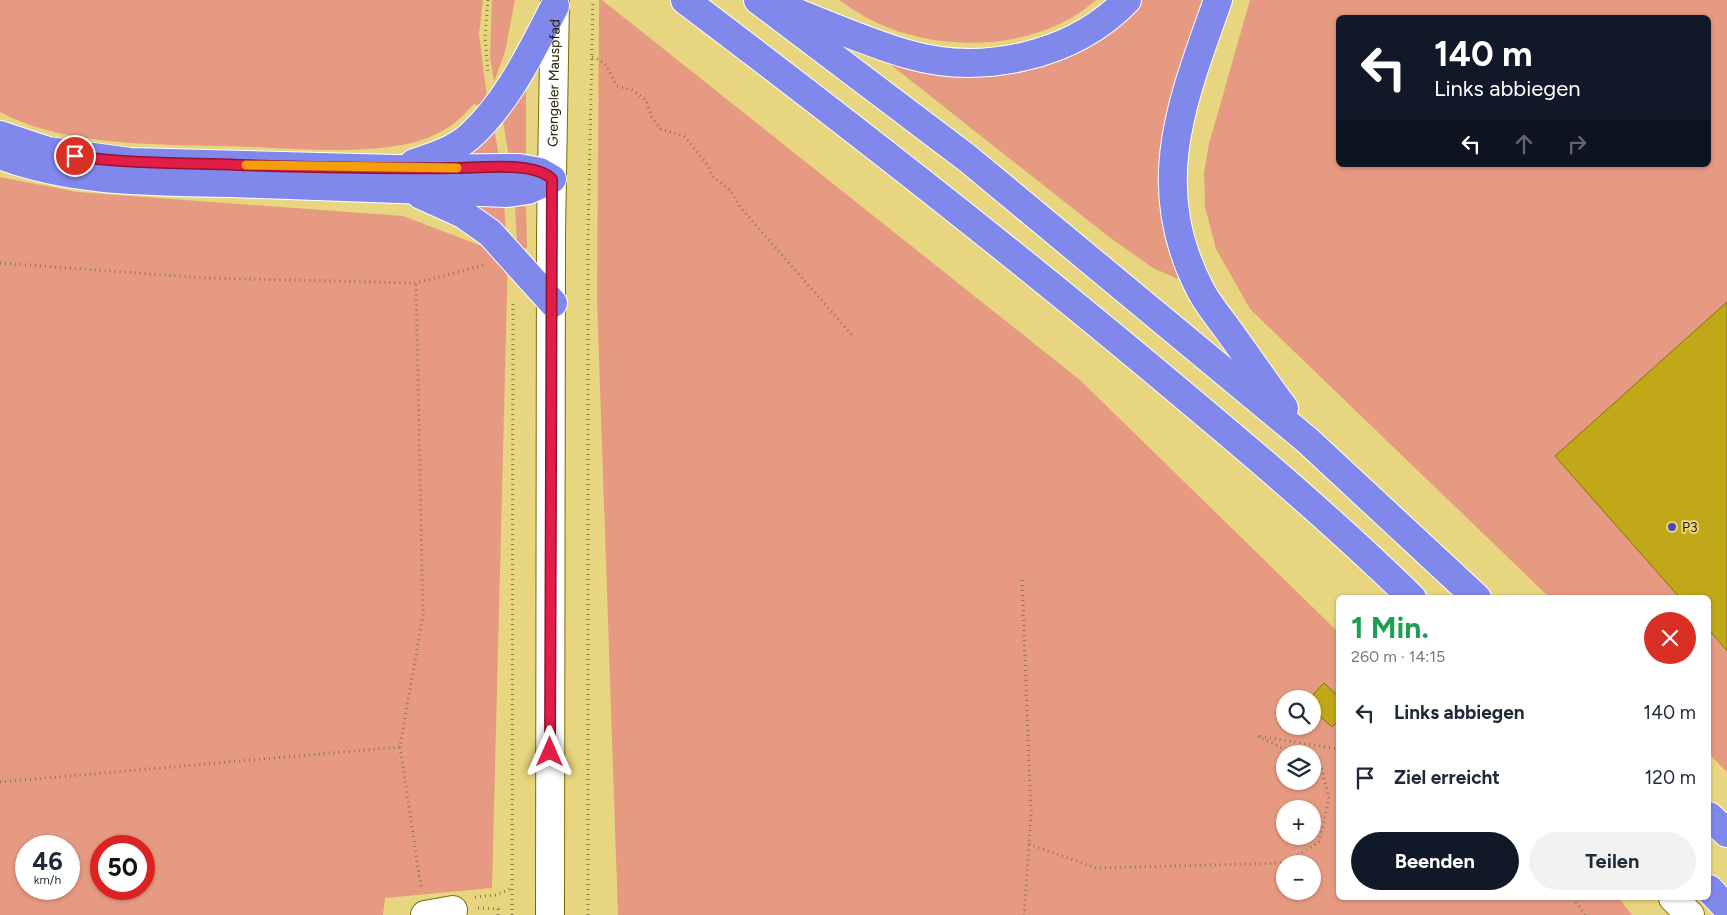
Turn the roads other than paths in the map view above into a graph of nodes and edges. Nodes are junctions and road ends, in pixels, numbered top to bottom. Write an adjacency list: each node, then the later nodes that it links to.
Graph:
1 (685, 0): 13 (highway)
2 (758, 0): 12 (highway)
3 (765, 0): 4 (highway)
4 (1128, 0)
5 (1218, 0): 12 (highway)
6 (555, 3): 9 (highway); 10 (main road, Grengeler Mauspfad)
7 (0, 135): 9 (highway)
8 (0, 155): 9 (highway)
9 (402, 179): 10 (highway); 11 (highway)
10 (552, 179): 11 (main road, Grengeler Mauspfad)
11 (552, 303): 23 (main road, Grengeler Mauspfad)
12 (1307, 440): 14 (highway)
13 (1409, 595)
14 (1474, 595)
15 (1711, 818): 16 (highway)
16 (1727, 834)
17 (1711, 891): 20 (highway)
18 (1673, 900): 24 (main road)
19 (1674, 900): 25 (main road)
20 (1727, 908)
21 (453, 910): 22 (main road)
22 (425, 915)
23 (550, 915)
24 (1678, 915)
25 (1690, 915)

